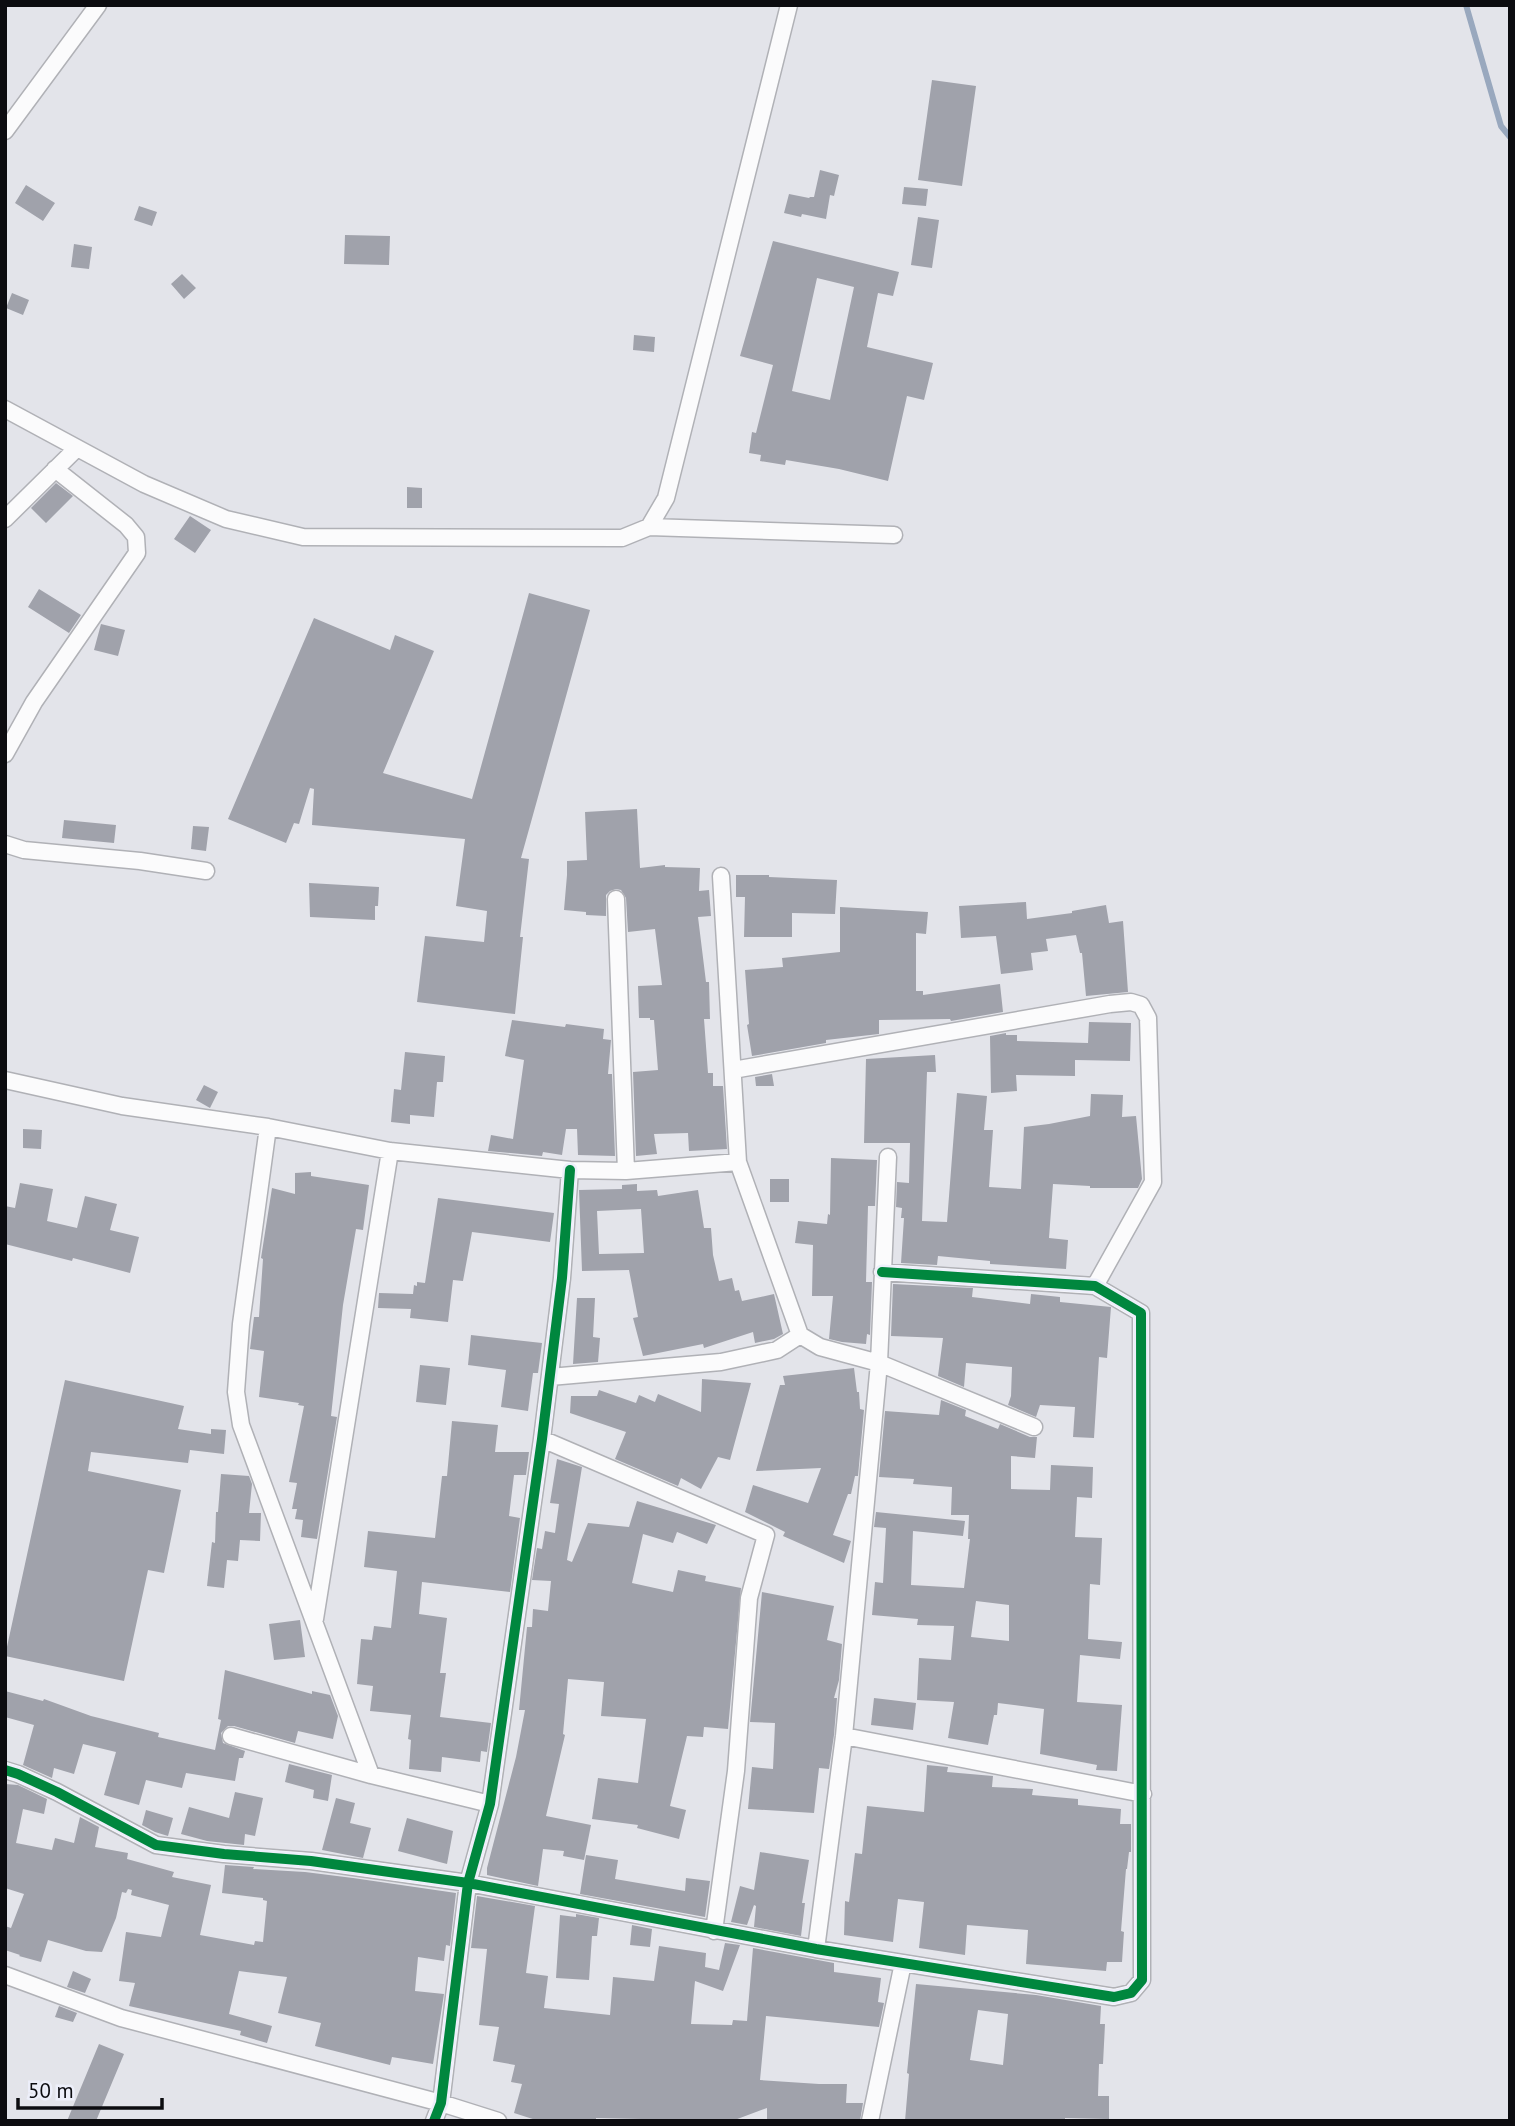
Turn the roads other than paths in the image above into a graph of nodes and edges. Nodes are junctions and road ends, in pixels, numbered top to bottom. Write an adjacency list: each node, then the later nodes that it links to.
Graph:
1 (98, 5): 3 (street)
2 (789, 5): 8 (street)
3 (5, 131)
4 (5, 409): 5 (street)
5 (76, 448): 6 (street); 8 (street)
6 (55, 469): 7 (street); 10 (street)
7 (5, 519)
8 (649, 527): 9 (street)
9 (894, 535)
10 (5, 754)
11 (5, 844): 12 (street)
12 (206, 871)
13 (721, 876): 15 (street)
14 (616, 899): 22 (street)
15 (733, 1070): 20 (street); 24 (street)
16 (5, 1080): 17 (street)
17 (268, 1127): 18 (street); 30 (street)
18 (390, 1151): 21 (street); 30 (street)
19 (888, 1157): 23 (street)
20 (738, 1162): 22 (street); 25 (street)
21 (570, 1170): 22 (street); 27 (street)
22 (626, 1171)
23 (882, 1272): 24 (street); 26 (street)
24 (1095, 1286): 35 (street)
25 (800, 1335): 26 (street); 27 (street)
26 (879, 1363): 28 (street); 32 (street)
27 (550, 1377): 29 (street)
28 (1034, 1427)
29 (542, 1439): 36 (street); 38 (street)
30 (315, 1620): 34 (street)
31 (231, 1736): 34 (street)
32 (844, 1736): 35 (street); 39 (street)
33 (5, 1770): 37 (street)
34 (371, 1775): 36 (street)
35 (1143, 1794): 40 (street)
36 (490, 1804): 37 (street)
37 (468, 1884): 38 (street); 42 (street)
38 (714, 1931): 39 (street)
39 (816, 1949): 40 (street)
40 (903, 1963): 45 (street)
41 (5, 1975): 42 (street)
42 (441, 2103): 43 (street); 44 (street)
43 (433, 2121)
44 (498, 2121)
45 (870, 2121)

